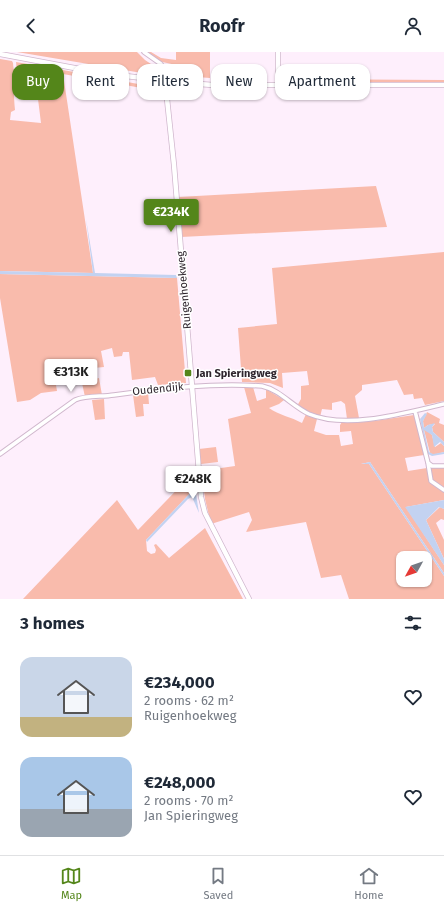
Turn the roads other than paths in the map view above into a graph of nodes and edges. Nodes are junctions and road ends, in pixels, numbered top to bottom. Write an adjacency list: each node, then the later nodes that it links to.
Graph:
1 (144, 52): 4 (street)
2 (278, 52): 5 (street)
3 (0, 54): 6 (street)
4 (160, 64)
5 (278, 64)
6 (137, 78)
7 (203, 84): 8 (street)
8 (275, 84)
9 (370, 85): 10 (street)
10 (444, 85)
11 (168, 100): 12 (street, Ruigenhoekweg)
12 (192, 386): 14 (street, Oudendijk); 15 (street, Oudendijk); 19 (street)
13 (444, 404): 14 (street, Oudendijk)
14 (415, 411): 16 (street)
15 (0, 454)
16 (428, 463): 17 (street); 18 (street)
17 (444, 466)
18 (444, 490)
19 (249, 599)

